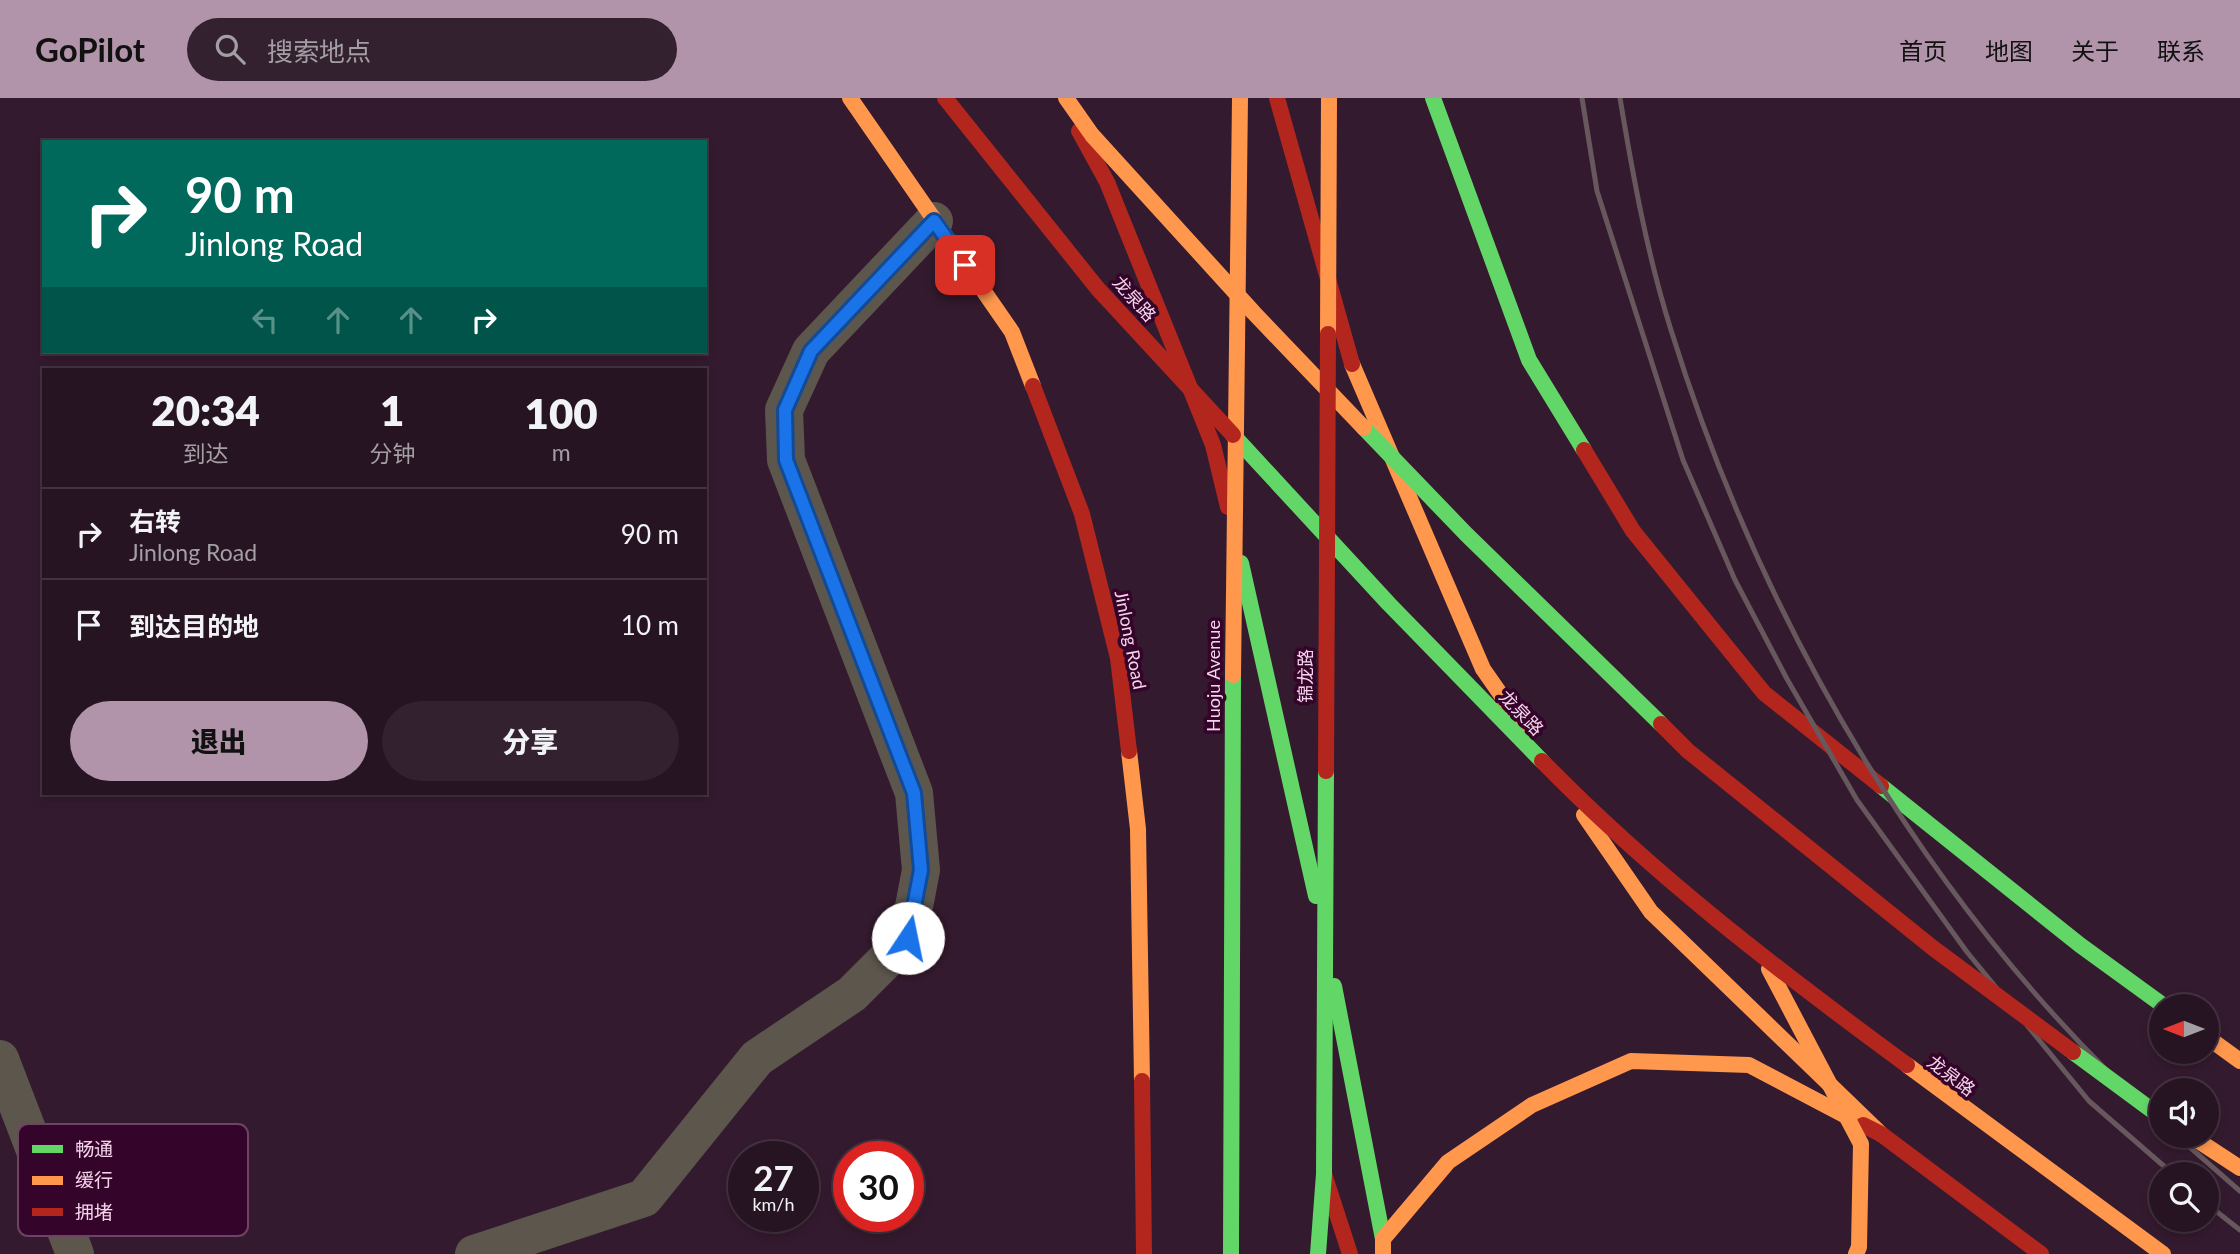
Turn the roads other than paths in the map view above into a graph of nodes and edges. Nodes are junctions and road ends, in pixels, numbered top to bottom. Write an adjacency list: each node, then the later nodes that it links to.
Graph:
1 (850, 98): 8 (main road, Jinlong Road)
2 (945, 98): 9 (main road, 龙泉路, bridge)
3 (1064, 98): 14 (main road, bridge); 21 (main road)
4 (1240, 98): 25 (main road, Huoju Avenue, bridge)
5 (1277, 98): 16 (main road)
6 (1329, 98): 19 (main road, 锦龙路, bridge)
7 (1433, 98): 10 (main road)
8 (934, 221): 23 (street); 24 (main road, Jinlong Road)
9 (1765, 961): 28 (main road, bridge); 30 (main road, 龙泉路, bridge)
10 (2149, 995)
11 (2219, 1046): 13 (main road)
12 (0, 1059): 15 (street)
13 (2240, 1061)
14 (2149, 1107)
15 (25, 1124)
16 (1881, 1134): 21 (main road); 29 (main road)
17 (2209, 1148): 18 (main road)
18 (2240, 1168)
19 (1324, 1174): 26 (main road, 锦龙路, bridge); 27 (main road)
20 (68, 1236): 22 (street)
21 (1383, 1246)
22 (75, 1254)
23 (474, 1254)
24 (1144, 1254)
25 (1231, 1254)
26 (1318, 1254)
27 (1350, 1254)
28 (1856, 1254)
29 (2041, 1254)
30 (2163, 1254)

